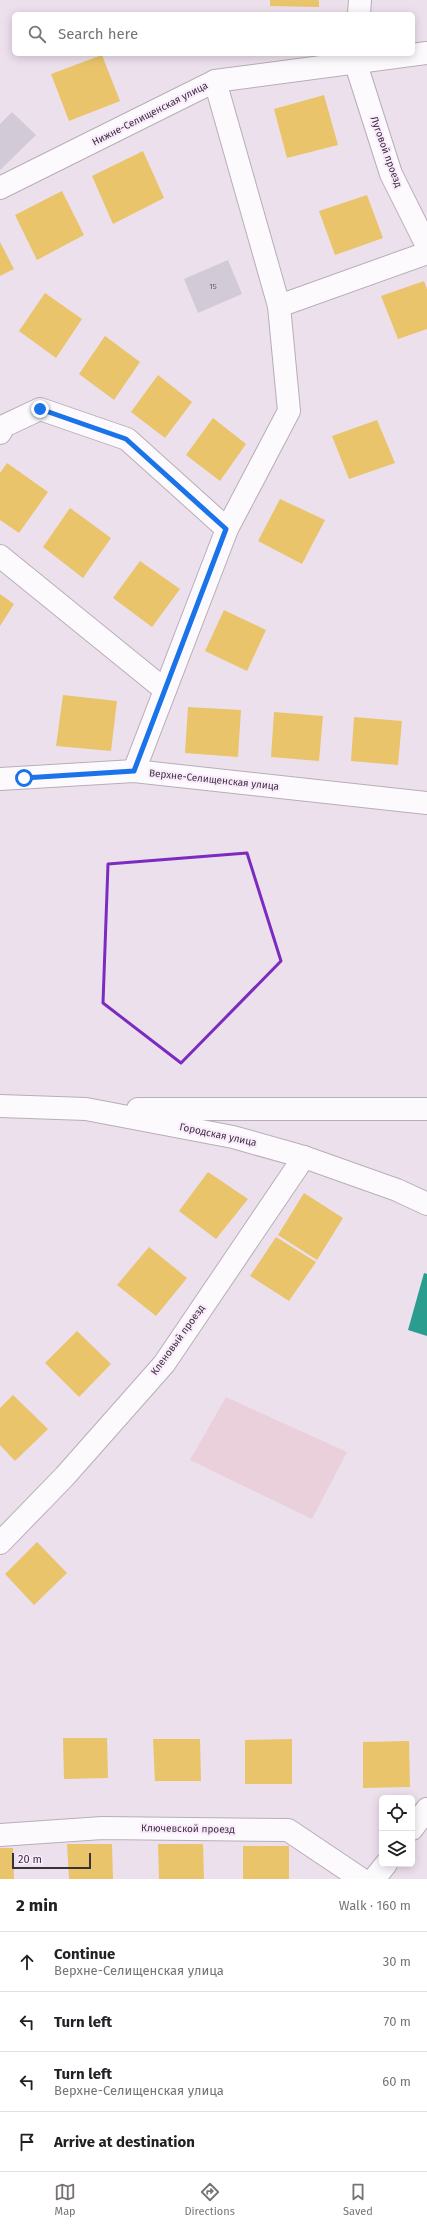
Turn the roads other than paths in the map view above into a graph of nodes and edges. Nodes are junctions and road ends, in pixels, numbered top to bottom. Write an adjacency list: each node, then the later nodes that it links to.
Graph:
1 (360, 0): 2 (street)
2 (359, 12)
3 (427, 53): 4 (street, Нижне-Селищенская улица)
4 (415, 54)
5 (384, 56): 6 (street, Нижне-Селищенская улица)
6 (355, 58): 7 (street, Нижне-Селищенская улица); 9 (street, Луговой проезд)
7 (215, 81): 8 (street, Нижне-Селищенская улица); 11 (street)
8 (0, 188)
9 (427, 246)
10 (427, 253): 11 (street)
11 (279, 306): 13 (street)
12 (0, 433): 13 (street)
13 (226, 529): 15 (street)
14 (0, 556): 15 (street)
15 (165, 690): 16 (street)
16 (134, 771): 17 (street, Верхне-Селищенская улица); 18 (street, Верхне-Селищенская улица)
17 (0, 779)
18 (427, 803)
19 (0, 1106): 20 (street, Городская улица)
20 (86, 1109): 21 (street); 22 (street, Городская улица)
21 (427, 1109)
22 (304, 1157): 23 (street, Городская улица); 24 (street, Кленовый проезд)
23 (427, 1204)
24 (0, 1543)
25 (427, 1809): 26 (street)
26 (415, 1825)
27 (0, 1835): 29 (street, Ключевской проезд)
28 (384, 1867): 30 (street)
29 (361, 1879)
30 (374, 1879)

